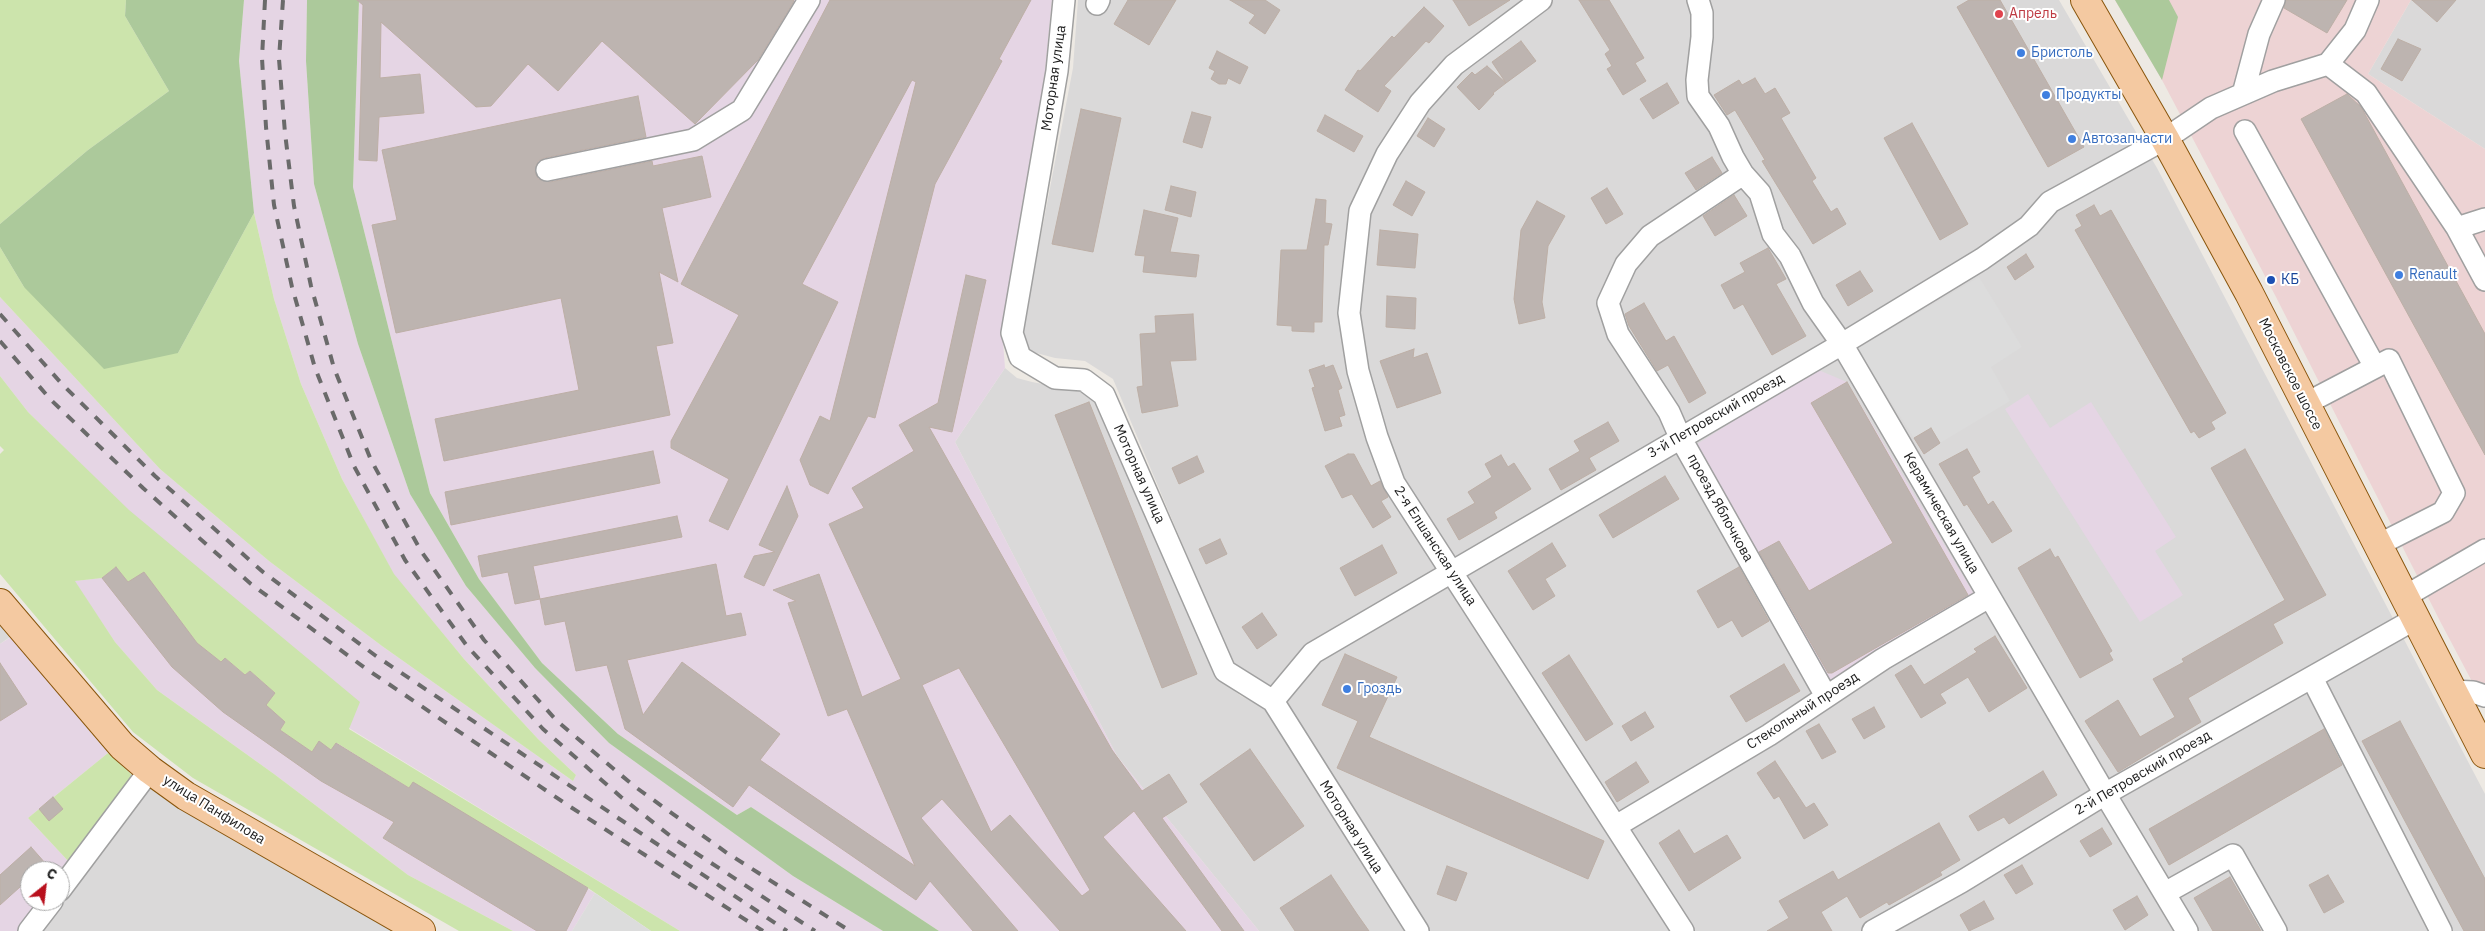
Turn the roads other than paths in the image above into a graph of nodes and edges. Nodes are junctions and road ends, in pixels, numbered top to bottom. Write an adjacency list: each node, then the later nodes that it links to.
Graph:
1 (810, 0): 12 (street)
2 (1064, 0): 31 (street, Моторная улица)
3 (1541, 0): 23 (street, 2-я Елшанская улица)
4 (1698, 0): 13 (street, Керамическая улица)
5 (2084, 0): 11 (main road, Московское шоссе)
6 (2274, 0): 9 (street)
7 (2368, 0): 8 (street)
8 (2328, 64): 9 (street, 3-й Петровский проезд); 15 (street)
9 (2243, 94): 11 (street, 3-й Петровский проезд)
10 (2245, 131): 18 (street)
11 (2166, 139): 17 (street, 3-й Петровский проезд); 19 (main road, Московское шоссе)
12 (547, 170)
13 (1743, 174): 17 (street, Керамическая улица); 20 (street, проезд Яблочкова)
14 (2485, 219): 15 (street)
15 (2457, 228): 16 (street)
16 (2485, 280)
17 (1842, 344): 20 (street, 3-й Петровский проезд); 24 (street, Керамическая улица)
18 (2375, 367): 19 (street); 21 (street)
19 (2305, 404): 21 (main road, Московское шоссе)
20 (1680, 437): 23 (street, 3-й Петровский проезд); 29 (street, проезд Яблочкова)
21 (2378, 545): 26 (main road, Московское шоссе)
22 (2485, 550): 26 (street, 2-й Петровский проезд)
23 (1451, 570): 31 (street, 3-й Петровский проезд); 35 (street, 2-я Елшанская улица)
24 (1989, 597): 29 (street, Стекольный проезд); 34 (street, Керамическая улица)
25 (0, 603): 33 (main road, улица Панфилова)
26 (2410, 608): 27 (street, 2-й Петровский проезд); 28 (main road, Московское шоссе)
27 (2312, 678): 34 (street, 2-й Петровский проезд); 46 (street)
28 (2452, 691): 30 (street); 32 (main road, Московское шоссе)
29 (1826, 696): 35 (street, Стекольный проезд)
30 (2485, 696)
31 (1273, 701): 41 (street, Моторная улица)
32 (2485, 754)
33 (150, 770): 36 (street); 40 (main road, улица Панфилова)
34 (2105, 794): 37 (street, Керамическая улица); 43 (street, 2-й Петровский проезд)
35 (1616, 826): 42 (street, 2-я Елшанская улица)
36 (70, 877)
37 (2165, 893): 44 (street, Керамическая улица); 45 (street)
38 (44, 911): 39 (street)
39 (29, 931)
40 (421, 931)
41 (1418, 931)
42 (1684, 931)
43 (1873, 931)
44 (2187, 931)
45 (2276, 931)
46 (2441, 931)

